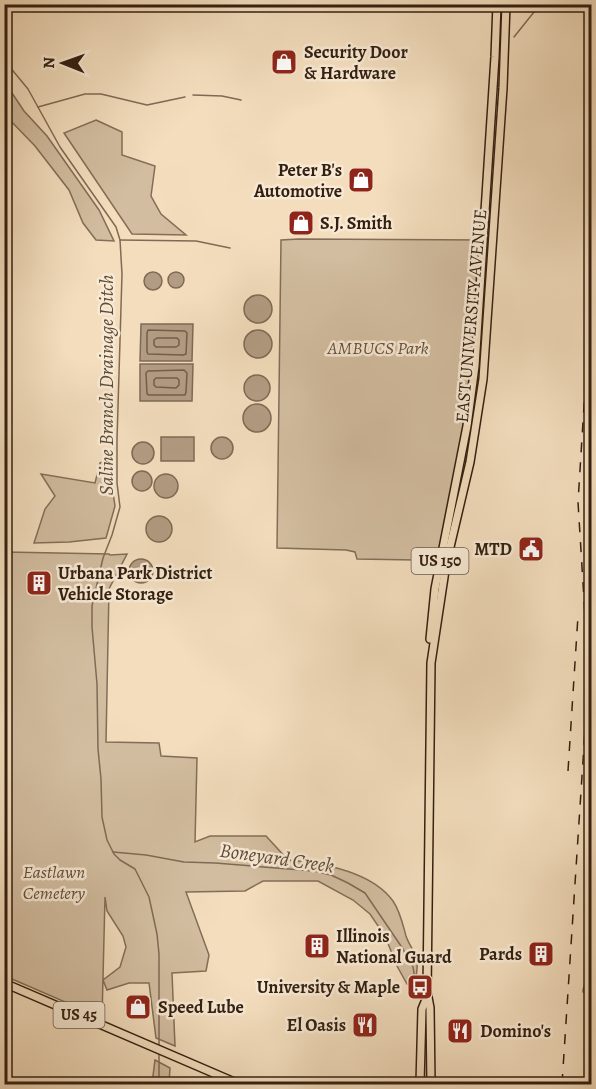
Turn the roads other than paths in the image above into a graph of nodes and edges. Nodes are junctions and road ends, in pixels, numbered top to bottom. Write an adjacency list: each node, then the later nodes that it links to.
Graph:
1 (497, 4): 3 (main road, EAST UNIVERSITY AVENUE / US 150)
2 (506, 4): 3 (main road, EAST UNIVERSITY AVENUE / US 150)
3 (431, 663): 5 (main road, EAST UNIVERSITY AVENUE / US 150)
4 (4, 982): 6 (main road, US 45)
5 (427, 997): 7 (main road, EAST UNIVERSITY AVENUE / US 150); 8 (main road, EAST UNIVERSITY AVENUE / US 150)
6 (239, 1084)
7 (420, 1084)
8 (431, 1084)

